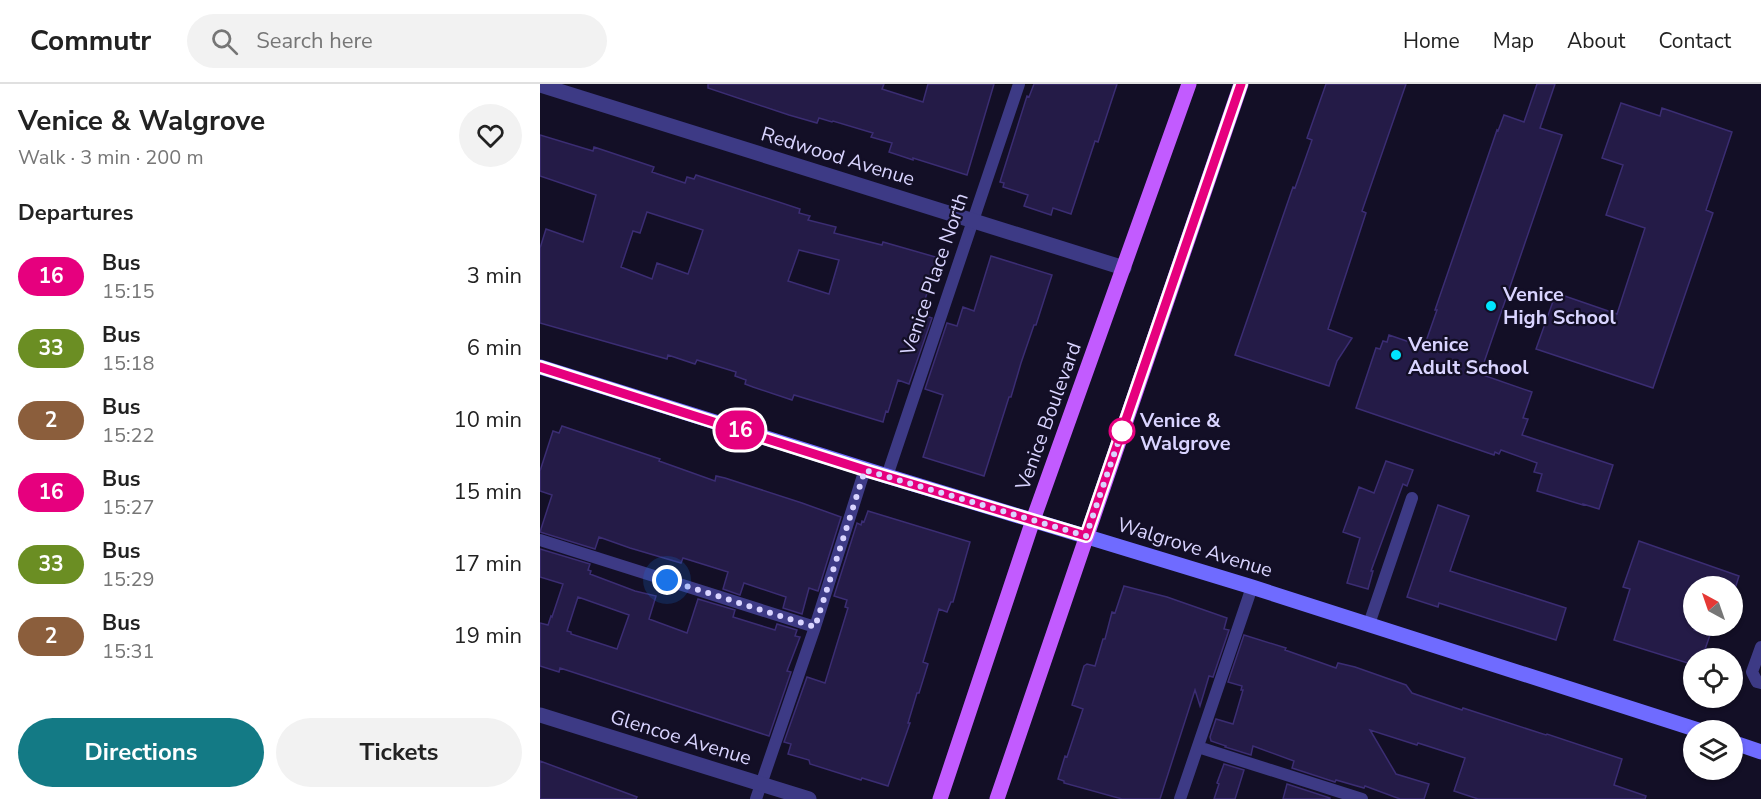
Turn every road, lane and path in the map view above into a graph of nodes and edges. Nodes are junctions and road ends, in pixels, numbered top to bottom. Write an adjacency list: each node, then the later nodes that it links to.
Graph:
1 (1019, 84): 5 (lane, Venice Place North)
2 (1189, 84): 6 (main road, Venice Boulevard)
3 (1241, 84): 12 (main road)
4 (540, 85): 5 (street, Redwood Avenue)
5 (973, 220): 6 (street, Redwood Avenue); 9 (lane, Venice Place North)
6 (1124, 268): 11 (main road, Venice Boulevard)
7 (540, 367): 8 (street, Walgrove Avenue)
8 (865, 470): 9 (street, Walgrove Avenue); 16 (lane)
9 (887, 476): 11 (street, Walgrove Avenue)
10 (1412, 498): 15 (lane)
11 (1033, 520): 12 (street, Walgrove Avenue); 27 (main road, Venice Boulevard)
12 (1086, 536): 14 (street, Walgrove Avenue); 28 (main road)
13 (540, 540): 16 (lane)
14 (1251, 587): 15 (street, Walgrove Avenue); 22 (lane)
15 (1369, 624): 20 (street, Walgrove Avenue)
16 (815, 627): 24 (lane)
17 (1761, 647): 18 (lane)
18 (1761, 683)
19 (540, 715): 24 (street, Glencoe Avenue)
20 (1683, 725)
21 (1743, 746): 23 (street)
22 (1198, 747): 29 (lane); 30 (lane)
23 (1761, 752)
24 (761, 784): 25 (lane); 26 (street, Glencoe Avenue)
25 (756, 799)
26 (809, 799)
27 (940, 799)
28 (997, 799)
29 (1180, 799)
30 (1362, 799)

